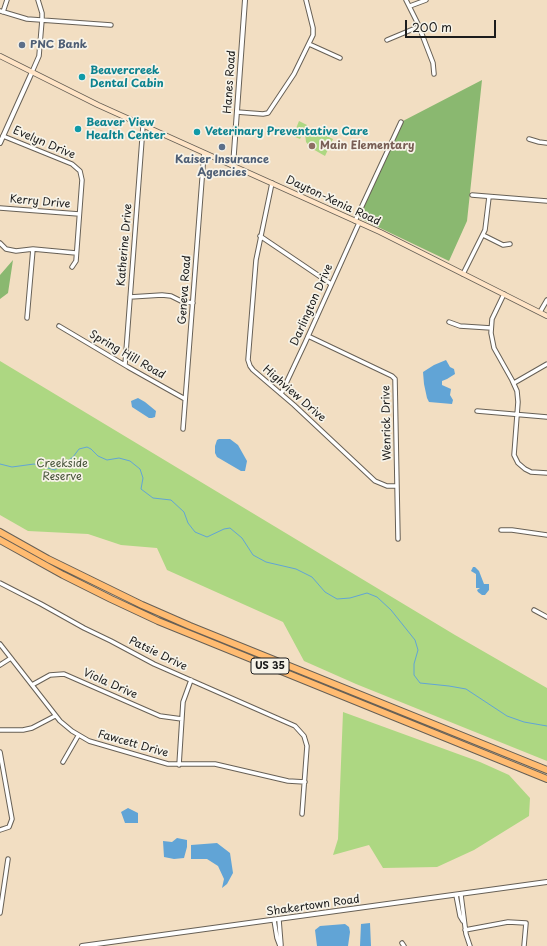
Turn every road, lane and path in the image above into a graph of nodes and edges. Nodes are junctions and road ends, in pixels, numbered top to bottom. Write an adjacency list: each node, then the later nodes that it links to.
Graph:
1 (7, 0): 8 (street)
2 (38, 0): 9 (street)
3 (245, 0): 18 (street, Hanes Road)
4 (306, 0): 13 (street)
5 (406, 0): 7 (street)
6 (426, 0): 7 (street)
7 (410, 6): 11 (street)
8 (2, 12): 9 (street)
9 (42, 20): 10 (street); 16 (street)
10 (111, 25)
11 (418, 26): 12 (street); 17 (street)
12 (387, 40)
13 (309, 44): 15 (street); 18 (street)
14 (0, 56): 16 (main road, Dayton-Xenia Road)
15 (340, 58)
16 (32, 72): 20 (main road, Dayton-Xenia Road); 21 (street)
17 (434, 74)
18 (237, 112): 26 (street, Hanes Road)
19 (401, 122): 33 (street, Darlington Drive)
20 (143, 126): 25 (main road, Dayton-Xenia Road); 44 (street, Katherine Drive)
21 (3, 136): 23 (street); 32 (street, Evelyn Drive)
22 (529, 139): 24 (street)
23 (0, 143)
24 (547, 143)
25 (204, 153): 26 (main road, Dayton-Xenia Road); 46 (street, Geneva Road)
26 (233, 166): 27 (main road, Dayton-Xenia Road)
27 (272, 183): 33 (main road, Dayton-Xenia Road); 35 (street, Highview Drive)
28 (472, 195): 29 (street)
29 (489, 196): 30 (street); 34 (street)
30 (547, 201)
31 (0, 208): 32 (street, Kerry Drive)
32 (80, 214): 39 (street, Evelyn Drive)
33 (357, 222): 41 (main road, Dayton-Xenia Road); 42 (street, Darlington Drive)
34 (483, 235): 37 (street); 41 (street)
35 (260, 236): 42 (street); 57 (street, Highview Drive)
36 (0, 244): 38 (street)
37 (510, 244)
38 (33, 249): 39 (street); 49 (street)
39 (76, 253): 40 (street, Evelyn Drive)
40 (72, 267)
41 (463, 274): 43 (main road, Dayton-Xenia Road)
42 (331, 284): 53 (street, Darlington Drive)
43 (504, 294): 47 (main road, Dayton-Xenia Road); 52 (street)
44 (130, 297): 46 (street); 55 (street, Katherine Drive)
45 (547, 300): 47 (street)
46 (193, 303): 58 (street, Geneva Road)
47 (540, 312): 48 (main road, Dayton-Xenia Road)
48 (547, 316)
49 (27, 318)
50 (449, 322): 52 (street)
51 (59, 326): 55 (street, Spring Hill Road)
52 (491, 328): 56 (street)
53 (308, 336): 57 (street, Darlington Drive); 64 (street, Wenrick Drive)
54 (547, 364): 56 (street)
55 (125, 365): 58 (street, Spring Hill Road)
56 (514, 383): 60 (street)
57 (280, 394): 64 (street, Highview Drive)
58 (185, 399): 62 (street, Geneva Road)
59 (477, 411): 60 (street)
60 (517, 414): 61 (street); 63 (street)
61 (547, 416)
62 (183, 429)
63 (547, 473)
64 (397, 486): 68 (street, Wenrick Drive)
65 (501, 530): 67 (street)
66 (0, 532): 85 (highway, US 35)
67 (547, 535)
68 (398, 539)
69 (0, 540): 87 (highway, US 35)
70 (0, 583): 76 (street, Patsie Drive)
71 (534, 610): 72 (street)
72 (547, 618)
73 (0, 644): 74 (street, Fawcett Drive)
74 (11, 658): 75 (street); 77 (street, Fawcett Drive)
75 (0, 665)
76 (191, 680): 79 (street); 88 (street, Patsie Drive)
77 (32, 685): 78 (street, Fawcett Drive); 79 (street, Viola Drive)
78 (55, 716): 80 (street); 81 (street, Fawcett Drive)
79 (182, 719): 84 (street)
80 (0, 730)
81 (78, 736): 83 (street); 84 (street, Fawcett Drive)
82 (0, 752): 86 (street)
83 (63, 762)
84 (179, 765): 88 (street, Fawcett Drive)
85 (547, 770)
86 (2, 775): 90 (street)
87 (547, 779)
88 (305, 782): 89 (street)
89 (302, 814)
90 (0, 830)
91 (8, 859): 93 (street)
92 (547, 882): 95 (street, Shakertown Road)
93 (2, 890): 96 (street)
94 (456, 895): 95 (street, Shakertown Road); 98 (street, Shakertown Road); 99 (street)
95 (461, 895): 99 (street)
96 (0, 913)
97 (274, 920): 98 (street, Shakertown Road); 101 (street, Shakertown Road); 102 (street)
98 (280, 920): 102 (street)
99 (464, 922): 100 (street)
100 (465, 930): 103 (street); 104 (street)
101 (82, 946)
102 (281, 946)
103 (470, 946)
104 (524, 946)

